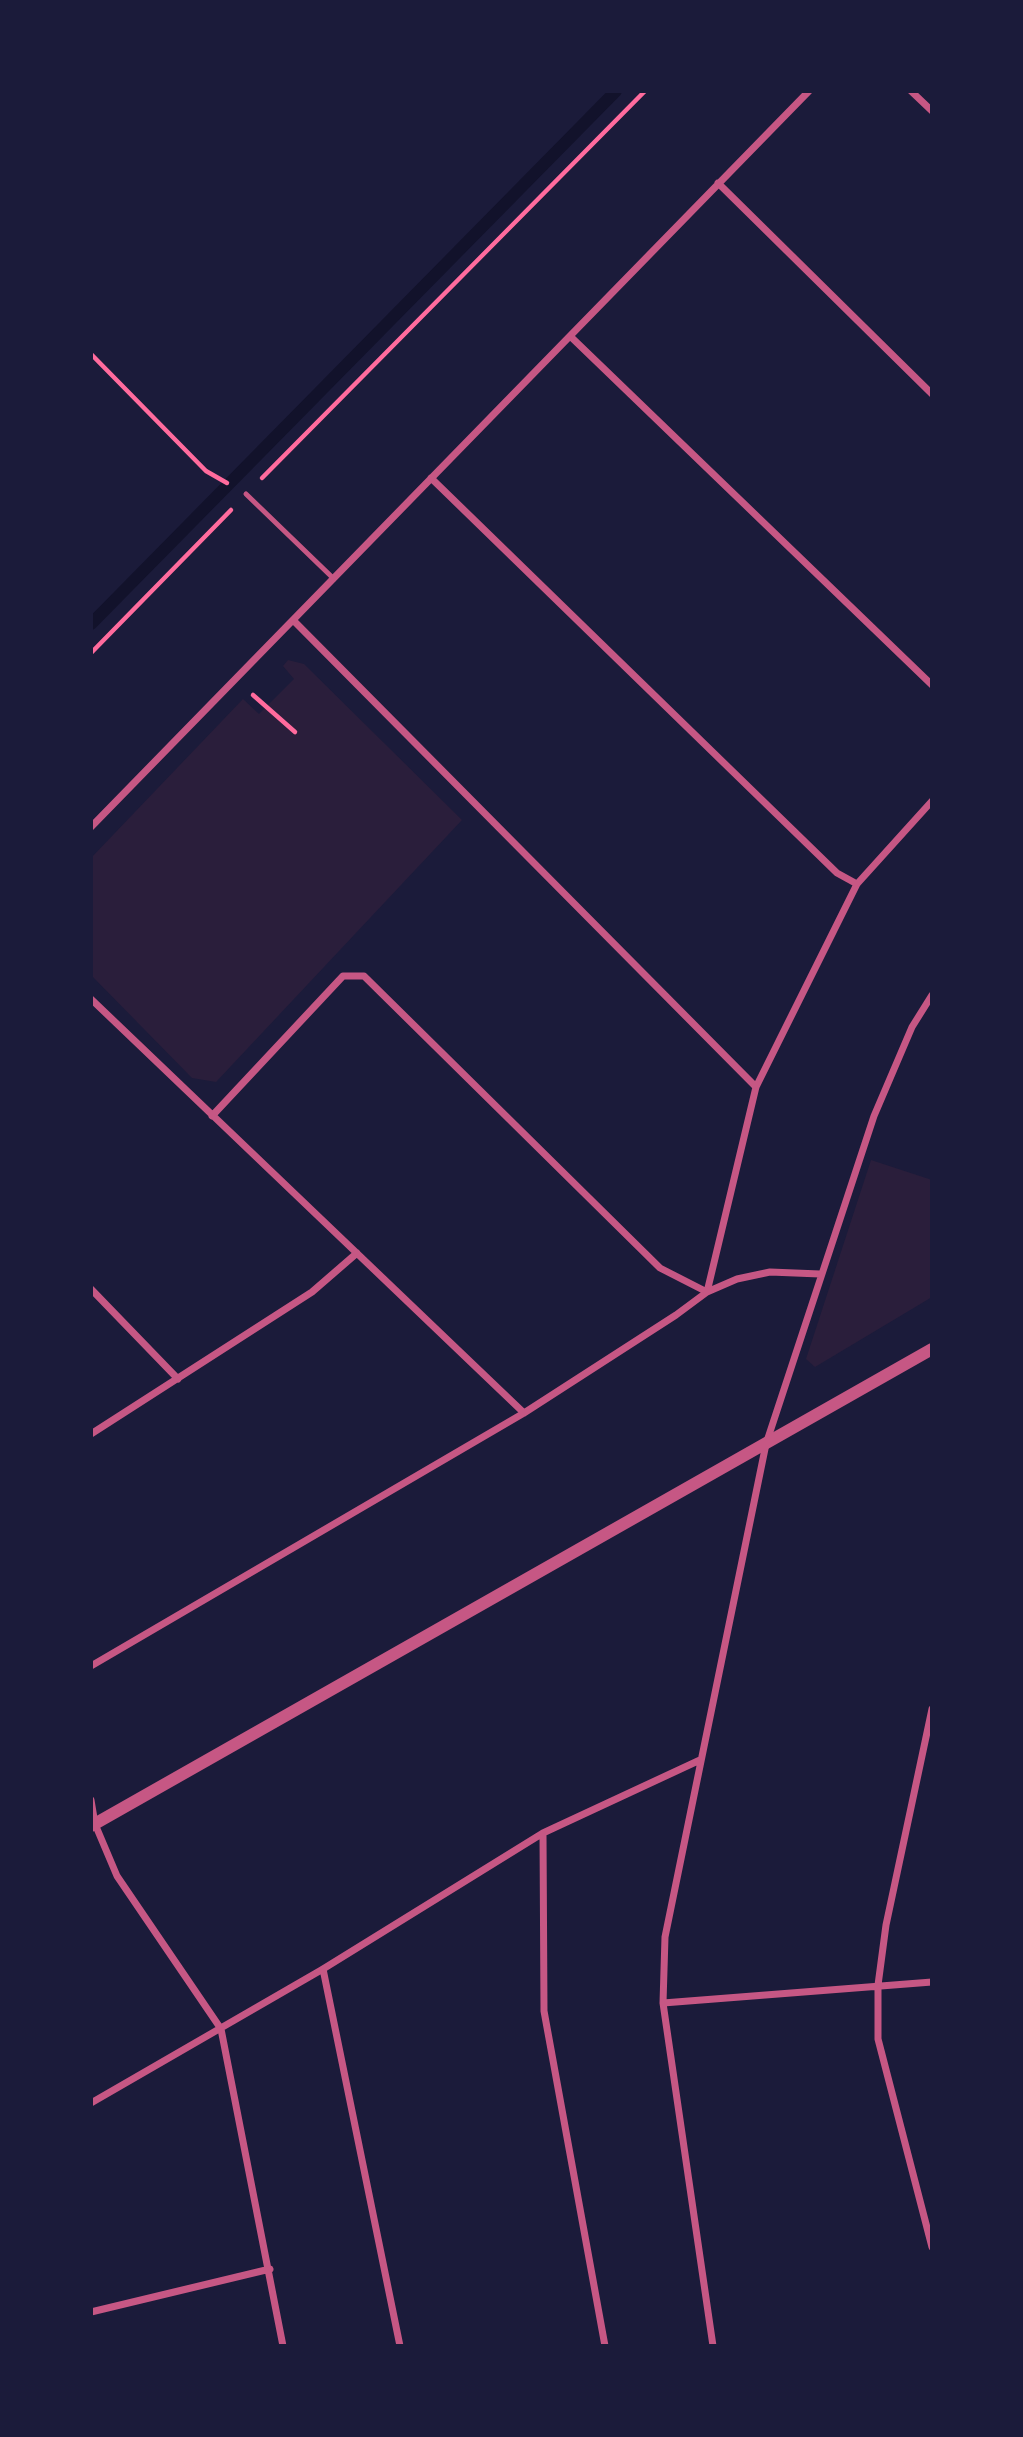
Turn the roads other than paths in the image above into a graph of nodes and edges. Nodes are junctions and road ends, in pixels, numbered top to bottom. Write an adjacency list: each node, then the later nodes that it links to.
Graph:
1 (809, 91): 4 (street)
2 (911, 91): 3 (street)
3 (932, 111)
4 (718, 183): 5 (street); 6 (street)
5 (570, 336): 7 (street); 11 (street)
6 (932, 394)
7 (431, 478): 9 (street); 14 (street)
8 (246, 494): 9 (lane)
9 (334, 579): 10 (street)
10 (293, 620): 13 (street); 17 (street)
11 (932, 685)
12 (932, 801): 14 (street)
13 (91, 827)
14 (857, 884): 17 (street)
15 (932, 995): 20 (street)
16 (91, 999): 18 (street)
17 (755, 1087): 22 (street)
18 (212, 1116): 19 (street); 22 (street)
19 (357, 1253): 24 (street); 25 (street)
20 (820, 1273): 22 (street); 27 (street)
21 (91, 1289): 24 (street)
22 (707, 1292): 25 (street)
23 (932, 1349): 27 (street)
24 (178, 1379): 26 (street)
25 (524, 1413): 28 (street)
26 (91, 1434)
27 (765, 1444): 30 (street); 32 (street)
28 (91, 1666)
29 (932, 1709): 36 (street)
30 (700, 1760): 33 (street); 37 (street)
31 (91, 1800): 32 (street)
32 (93, 1825): 38 (street)
33 (543, 1833): 34 (street); 45 (street)
34 (323, 1969): 38 (street); 44 (street)
35 (932, 1982): 36 (street)
36 (878, 1985): 37 (street); 40 (street)
37 (663, 2003): 46 (street)
38 (221, 2029): 39 (street); 41 (street)
39 (91, 2103)
40 (932, 2246)
41 (270, 2269): 42 (street); 43 (street)
42 (91, 2312)
43 (283, 2346)
44 (400, 2346)
45 (605, 2346)
46 (713, 2346)

